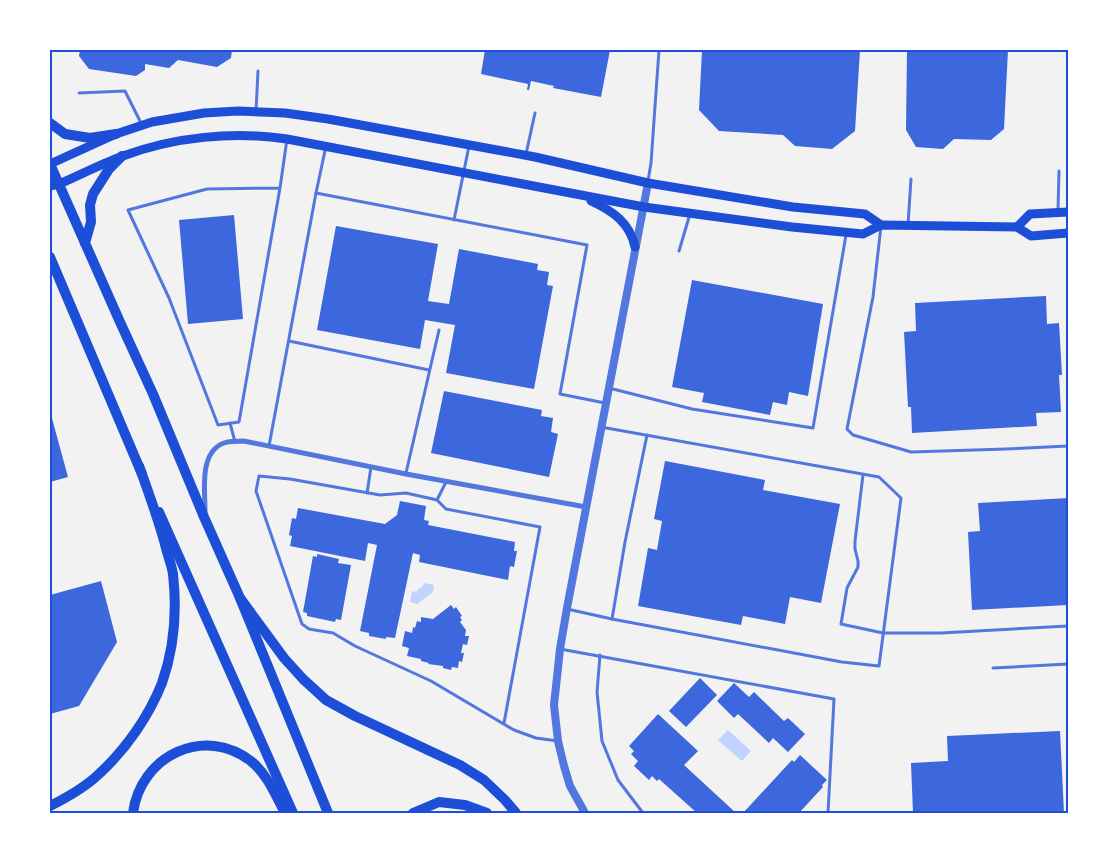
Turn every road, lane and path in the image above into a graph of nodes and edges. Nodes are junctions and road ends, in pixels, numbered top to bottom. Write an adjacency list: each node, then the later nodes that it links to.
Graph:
1 (659, 50): 18 (lane)
2 (258, 71): 4 (lane)
3 (79, 93): 7 (lane)
4 (256, 112): 7 (main road); 10 (main road)
5 (535, 113): 13 (lane)
6 (50, 124): 8 (highway)
7 (142, 126): 8 (main road)
8 (116, 134): 14 (main road)
9 (287, 139): 11 (main road); 12 (main road); 20 (lane)
10 (469, 145): 13 (main road); 16 (lane)
11 (326, 146): 16 (main road); 21 (lane)
12 (122, 156): 19 (main road); 33 (highway)
13 (526, 156): 18 (main road)
14 (50, 164): 19 (highway)
15 (1059, 171): 24 (lane)
16 (464, 172): 22 (main road); 27 (lane)
17 (911, 179): 29 (lane)
18 (648, 183): 23 (street); 28 (main road)
19 (54, 185): 33 (highway)
20 (280, 188): 42 (lane); 42 (lane)
21 (316, 193): 27 (lane); 38 (lane)
22 (580, 195): 23 (main road); 34 (main road)
23 (644, 207): 26 (main road); 34 (street)
24 (1058, 212): 25 (main road); 30 (main road)
25 (1068, 212)
26 (690, 214): 31 (main road); 35 (lane)
27 (454, 220): 41 (lane)
28 (881, 225): 29 (main road); 31 (main road); 47 (lane)
29 (908, 226): 30 (main road)
30 (1017, 227): 32 (main road)
31 (847, 233): 40 (lane)
32 (1068, 233)
33 (85, 244): 56 (highway)
34 (636, 247): 40 (street)
35 (679, 250)
36 (50, 257): 48 (highway)
37 (438, 330): 39 (lane)
38 (289, 341): 39 (lane); 46 (lane)
39 (429, 370): 50 (lane)
40 (608, 388): 41 (street)
41 (605, 403): 43 (street)
42 (230, 423): 45 (lane)
43 (601, 427): 44 (lane); 55 (street)
44 (647, 435): 51 (lane); 59 (lane)
45 (234, 442): 46 (street); 56 (street)
46 (269, 446): 49 (street)
47 (1068, 446)
48 (139, 466): 68 (highway); 71 (highway)
49 (371, 467): 50 (street); 53 (lane)
50 (406, 474): 52 (street)
51 (864, 475): 61 (lane); 61 (lane)
52 (446, 482): 54 (lane); 55 (street)
53 (367, 493): 54 (lane); 66 (lane)
54 (437, 500): 66 (lane)
55 (586, 507): 58 (street)
56 (204, 517): 57 (highway)
57 (240, 598): 72 (highway); 75 (highway)
58 (567, 608): 59 (lane); 62 (street)
59 (612, 619): 61 (lane)
60 (1068, 626): 61 (lane)
61 (883, 633)
62 (560, 648): 63 (lane); 67 (street)
63 (600, 656): 77 (lane); 78 (lane)
64 (1068, 664): 65 (lane)
65 (993, 668)
66 (504, 724): 67 (lane)
67 (558, 741): 76 (street)
68 (50, 806)
69 (133, 813): 70 (highway)
70 (285, 813)
71 (293, 813)
72 (328, 813)
73 (413, 813): 74 (highway)
74 (487, 813)
75 (516, 813)
76 (585, 813)
77 (643, 813)
78 (828, 813)

